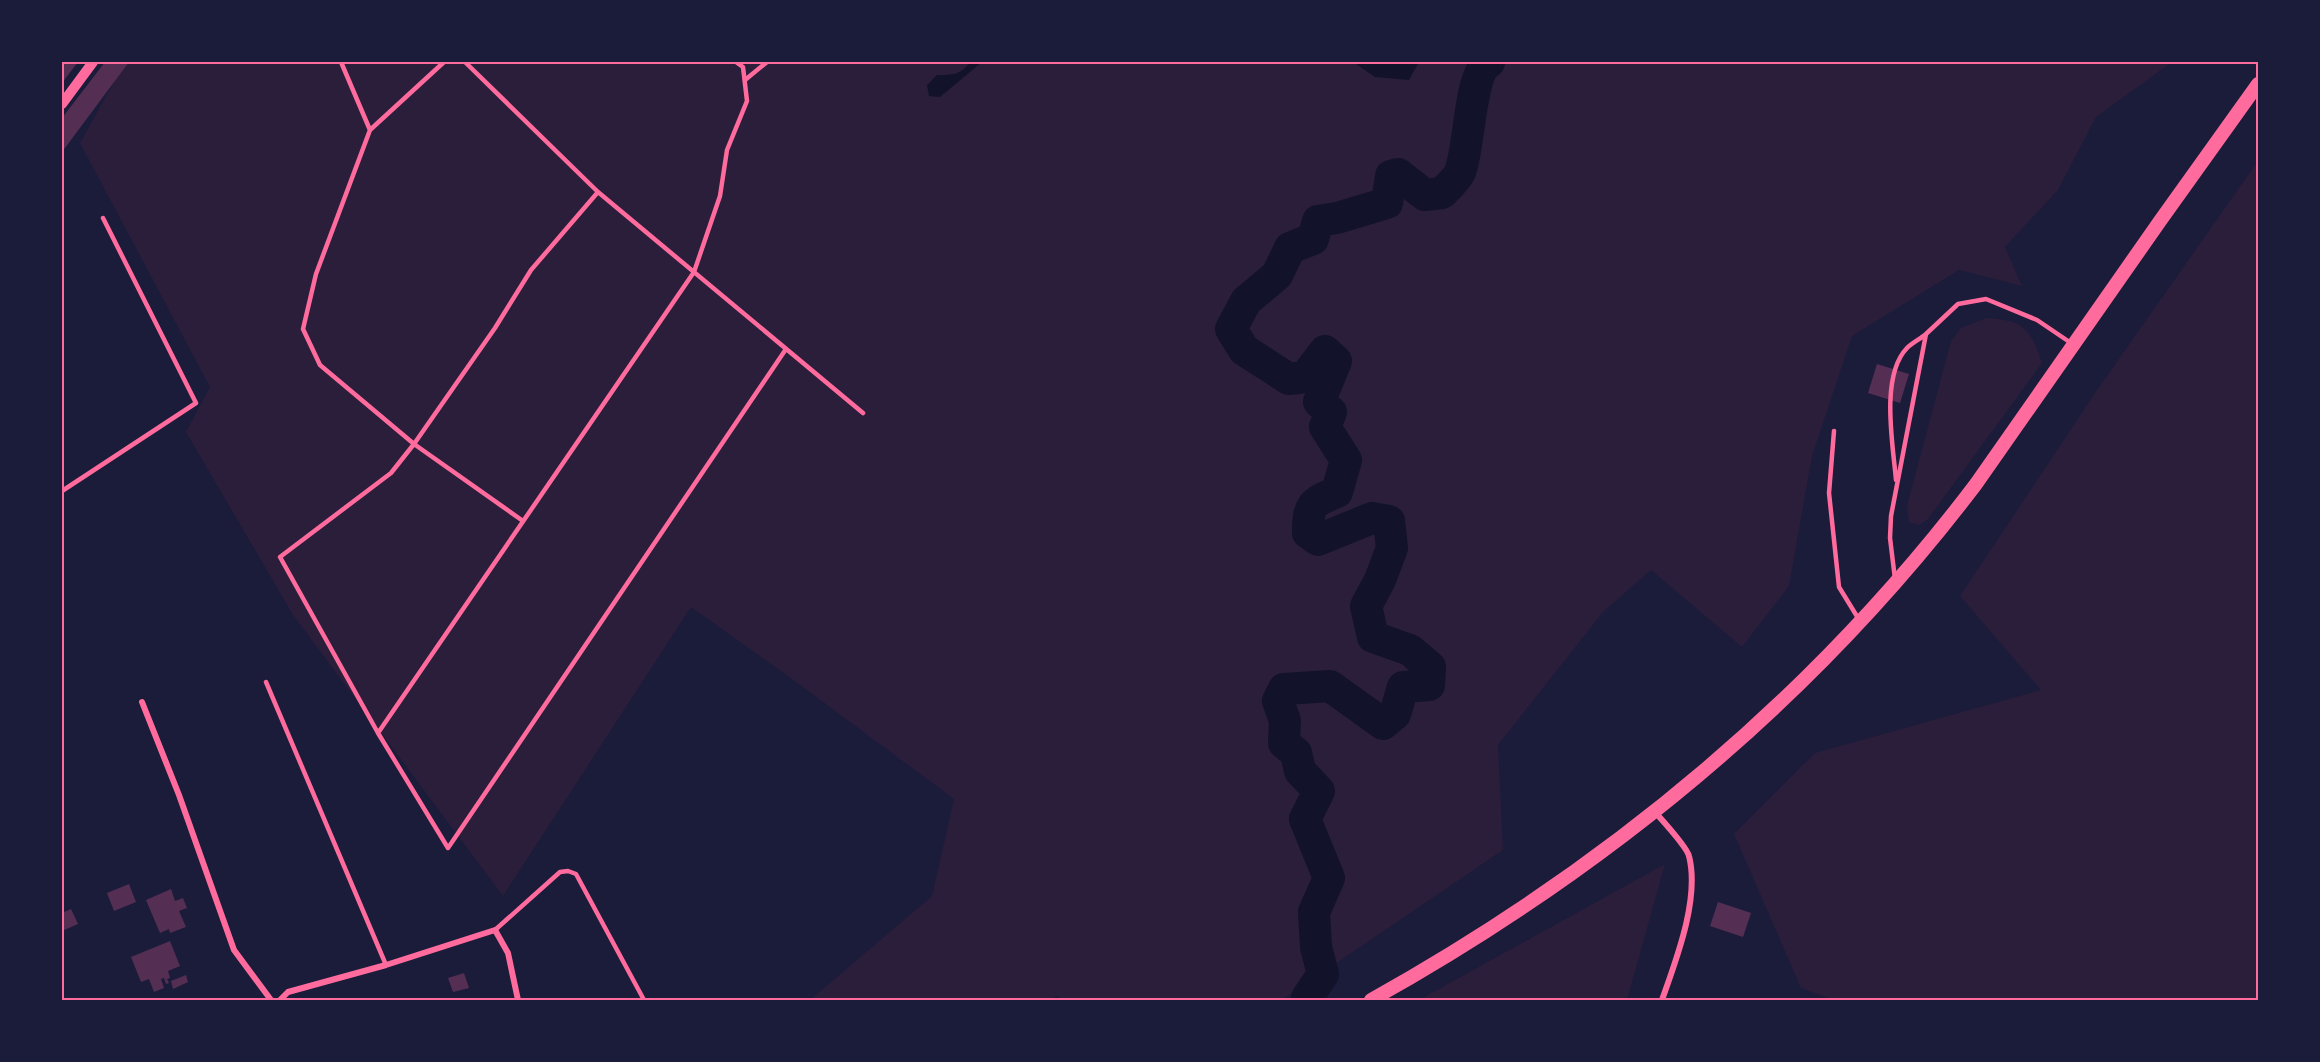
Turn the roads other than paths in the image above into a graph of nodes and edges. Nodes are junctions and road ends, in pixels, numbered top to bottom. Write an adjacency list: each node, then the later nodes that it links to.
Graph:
1 (93, 62): 9 (street)
2 (341, 62): 10 (lane)
3 (444, 62): 10 (lane)
4 (465, 62): 11 (lane)
5 (736, 62): 7 (lane)
6 (767, 62): 7 (lane)
7 (745, 80): 13 (lane)
8 (2259, 84): 15 (main road)
9 (62, 104)
10 (370, 130): 19 (lane)
11 (598, 192): 13 (lane); 19 (lane)
12 (103, 218): 21 (lane)
13 (694, 272): 16 (lane); 22 (lane)
14 (1926, 334): 15 (lane); 20 (lane); 20 (lane)
15 (2073, 345): 23 (main road)
16 (786, 349): 17 (lane); 27 (lane)
17 (863, 412)
18 (1834, 431): 24 (lane)
19 (414, 444): 22 (lane); 27 (lane)
20 (1897, 486): 23 (lane)
21 (62, 491)
22 (523, 521): 27 (lane)
23 (1895, 585): 24 (main road)
24 (1861, 623): 28 (main road)
25 (266, 682): 30 (lane)
26 (142, 702): 31 (street)
27 (378, 733)
28 (1655, 812): 35 (main road); 36 (street)
29 (495, 930): 30 (street); 33 (street); 34 (lane)
30 (386, 965): 32 (street)
31 (271, 1000)
32 (280, 1000)
33 (518, 1000)
34 (644, 1000)
35 (1371, 1000)
36 (1662, 1000)

